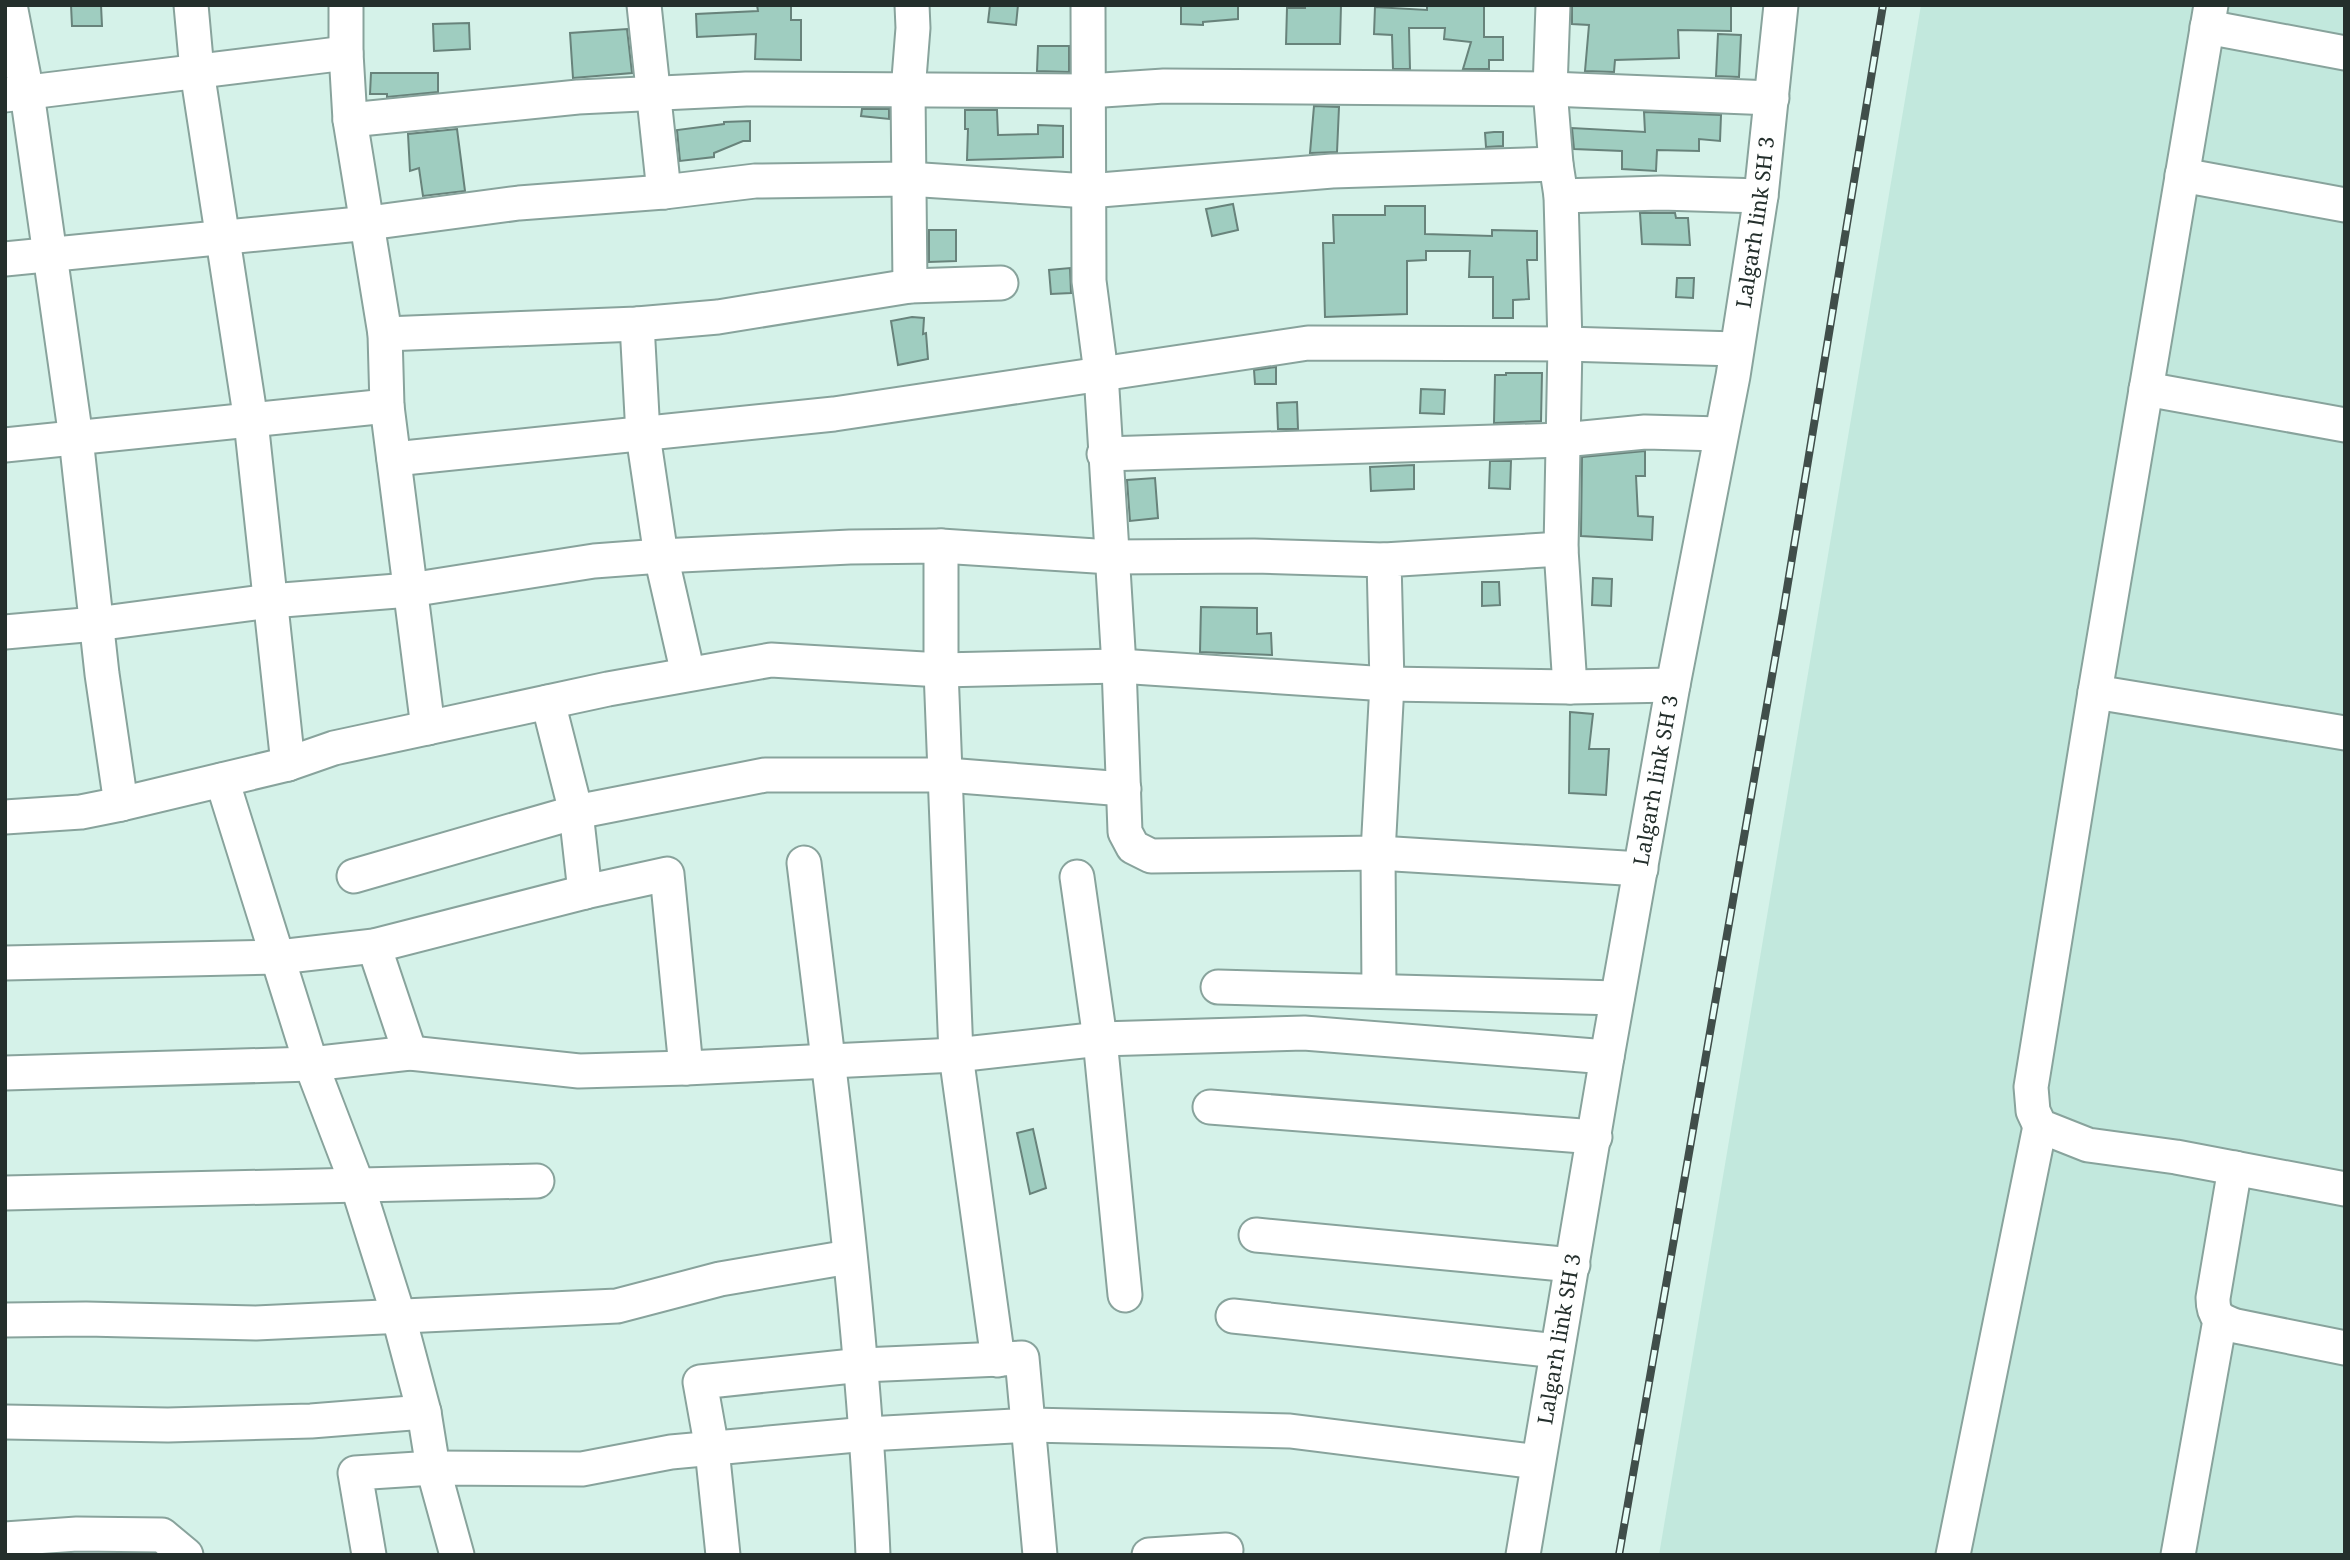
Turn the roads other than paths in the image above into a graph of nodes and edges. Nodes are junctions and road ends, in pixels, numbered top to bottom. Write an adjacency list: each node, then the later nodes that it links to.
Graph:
1 (10, 5): 17 (street)
2 (191, 5): 12 (street)
3 (346, 5): 10 (street)
4 (644, 5): 16 (street)
5 (912, 5): 14 (street)
6 (1088, 5): 15 (street)
7 (1553, 5): 13 (street)
8 (1782, 5): 18 (street, Lalgarh link SH 3)
9 (2209, 16): 11 (street); 20 (street)
10 (346, 53): 12 (street); 19 (street)
11 (2345, 53)
12 (197, 71): 17 (street); 28 (street)
13 (1550, 89): 15 (street); 18 (street); 22 (street)
14 (908, 91): 15 (street); 16 (street); 21 (street)
15 (1088, 91): 23 (street)
16 (654, 93): 19 (street); 24 (street)
17 (16, 94): 29 (street)
18 (1772, 98): 25 (street, Lalgarh link SH 3)
19 (351, 120): 27 (street)
20 (2182, 175): 26 (street); 38 (street)
21 (908, 179): 23 (street); 24 (street); 32 (street)
22 (1558, 180): 23 (street); 25 (street); 35 (street)
23 (1088, 191): 37 (street)
24 (664, 192): 27 (street)
25 (1761, 196): 36 (street, Lalgarh link SH 3)
26 (2345, 205)
27 (369, 223): 28 (street); 34 (street)
28 (222, 236): 29 (street); 40 (street)
29 (50, 253): 30 (street); 44 (street)
30 (5, 259)
31 (1001, 283): 32 (street)
32 (910, 286): 33 (street)
33 (637, 324): 34 (street); 43 (street)
34 (385, 334): 39 (street)
35 (1564, 344): 36 (street); 37 (street); 45 (street)
36 (1737, 349): 42 (street, Lalgarh link SH 3)
37 (1101, 373): 43 (street); 47 (street)
38 (2146, 389): 41 (street); 64 (street)
39 (387, 406): 40 (street); 48 (street)
40 (251, 421): 44 (street); 55 (street)
41 (2345, 425)
42 (1721, 434): 45 (street); 62 (street, Lalgarh link SH 3)
43 (643, 435): 48 (street); 51 (street)
44 (75, 438): 46 (street); 56 (street)
45 (1563, 440): 47 (street); 50 (street)
46 (5, 445)
47 (1104, 454): 52 (street)
48 (394, 459): 54 (street)
49 (941, 546): 51 (street); 52 (street); 59 (street)
50 (1561, 549): 53 (street); 63 (street)
51 (661, 556): 54 (street); 60 (street)
52 (1111, 557): 53 (street); 58 (street)
53 (1384, 560): 61 (street)
54 (410, 590): 55 (street); 66 (street)
55 (270, 601): 56 (street); 68 (street)
56 (96, 624): 57 (street); 72 (street)
57 (5, 632)
58 (1119, 666): 59 (street); 61 (street); 71 (street)
59 (942, 670): 60 (street); 69 (street)
60 (688, 674): 65 (street)
61 (1387, 684): 63 (street); 75 (street)
62 (1673, 685): 63 (street); 77 (street, Lalgarh link SH 3)
63 (1570, 687)
64 (2095, 692): 67 (street); 96 (street)
65 (548, 702): 66 (street); 73 (street)
66 (428, 728): 68 (street)
67 (2345, 733)
68 (288, 764): 70 (street)
69 (947, 775): 71 (street); 73 (street); 89 (street)
70 (222, 780): 72 (street); 82 (street)
71 (1124, 789): 75 (street)
72 (121, 804): 74 (street)
73 (576, 812): 78 (street); 80 (street)
74 (5, 817)
75 (1378, 853): 77 (street); 85 (street)
76 (804, 863): 91 (street)
77 (1641, 869): 86 (street, Lalgarh link SH 3)
78 (354, 876)
79 (1077, 877): 87 (street)
80 (585, 892): 81 (street); 93 (street)
81 (374, 946): 82 (street); 88 (street)
82 (279, 957): 83 (street); 92 (street)
83 (5, 963)
84 (1218, 987): 85 (street)
85 (1379, 991): 86 (street)
86 (1618, 998): 90 (street, Lalgarh link SH 3)
87 (1100, 1039): 89 (street); 90 (street); 106 (street)
88 (410, 1053): 92 (street); 93 (street)
89 (956, 1055): 91 (street); 113 (street)
90 (1607, 1057): 97 (street, Lalgarh link SH 3)
91 (829, 1062): 93 (street); 104 (street)
92 (312, 1064): 94 (street); 100 (street)
93 (686, 1068)
94 (5, 1073)
95 (1210, 1107): 97 (street)
96 (2040, 1126): 98 (street); 133 (street)
97 (1595, 1136): 105 (street, Lalgarh link SH 3)
98 (2235, 1168): 101 (street); 110 (street)
99 (537, 1181): 100 (street)
100 (357, 1184): 102 (street); 107 (street)
101 (2345, 1189)
102 (5, 1193)
103 (1256, 1235): 105 (street)
104 (849, 1257): 107 (street); 114 (street)
105 (1573, 1265): 112 (street, Lalgarh link SH 3)
106 (1125, 1295)
107 (398, 1314): 109 (street); 115 (street)
108 (1233, 1316): 112 (street)
109 (5, 1320)
110 (2220, 1320): 111 (street); 134 (street)
111 (2345, 1348)
112 (1557, 1350): 120 (street, Lalgarh link SH 3)
113 (998, 1360): 114 (street); 117 (street)
114 (862, 1365): 118 (street); 119 (street)
115 (425, 1412): 116 (street); 121 (street)
116 (5, 1422)
117 (1030, 1425): 118 (street); 120 (street); 130 (street)
118 (867, 1434): 119 (street); 129 (street)
119 (712, 1449): 121 (street); 128 (street)
120 (1538, 1462): 132 (street, Lalgarh link SH 3)
121 (433, 1468): 126 (street); 127 (street)
122 (5, 1539): 123 (street)
123 (88, 1544): 125 (street)
124 (1226, 1550): 131 (street)
125 (183, 1554)
126 (369, 1555)
127 (457, 1555)
128 (723, 1555)
129 (873, 1555)
130 (1040, 1555)
131 (1149, 1555)
132 (1523, 1555)
133 (1953, 1555)
134 (2178, 1555)

